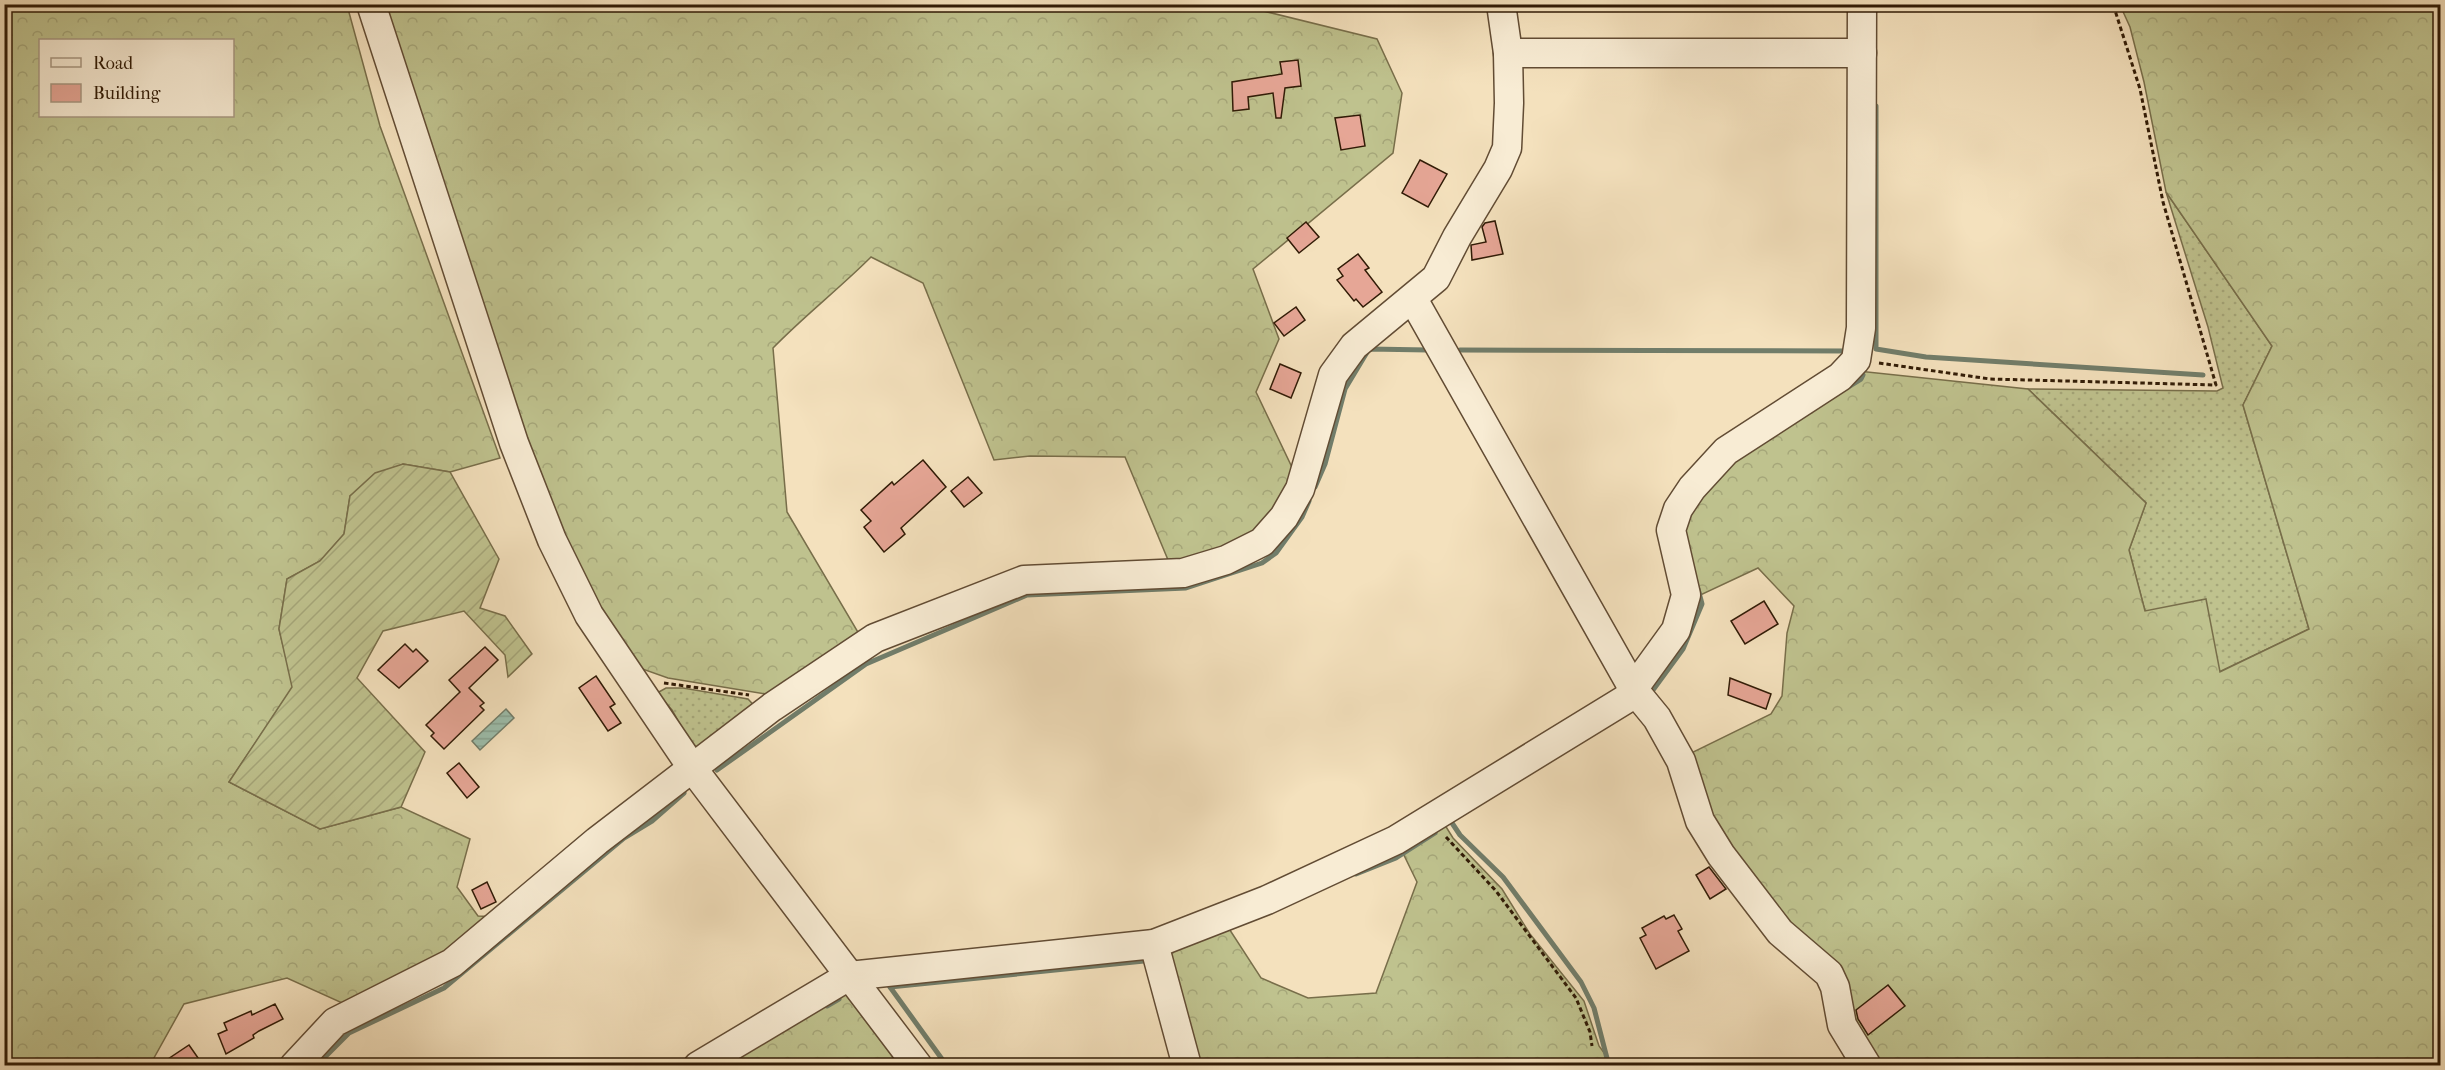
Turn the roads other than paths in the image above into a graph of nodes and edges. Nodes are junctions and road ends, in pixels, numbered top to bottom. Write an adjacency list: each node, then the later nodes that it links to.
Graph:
1 (371, 4): 8 (street)
2 (1501, 4): 4 (street)
3 (1862, 4): 5 (street)
4 (1508, 53): 5 (street); 6 (street)
5 (1862, 53): 7 (street)
6 (1413, 299): 7 (street); 8 (street)
7 (1634, 690): 9 (street); 15 (street)
8 (693, 769): 10 (street); 11 (street)
9 (1154, 944): 10 (street); 14 (street)
10 (849, 976): 12 (street); 13 (street)
11 (294, 1065)
12 (698, 1065)
13 (918, 1065)
14 (1188, 1065)
15 (1867, 1065)

